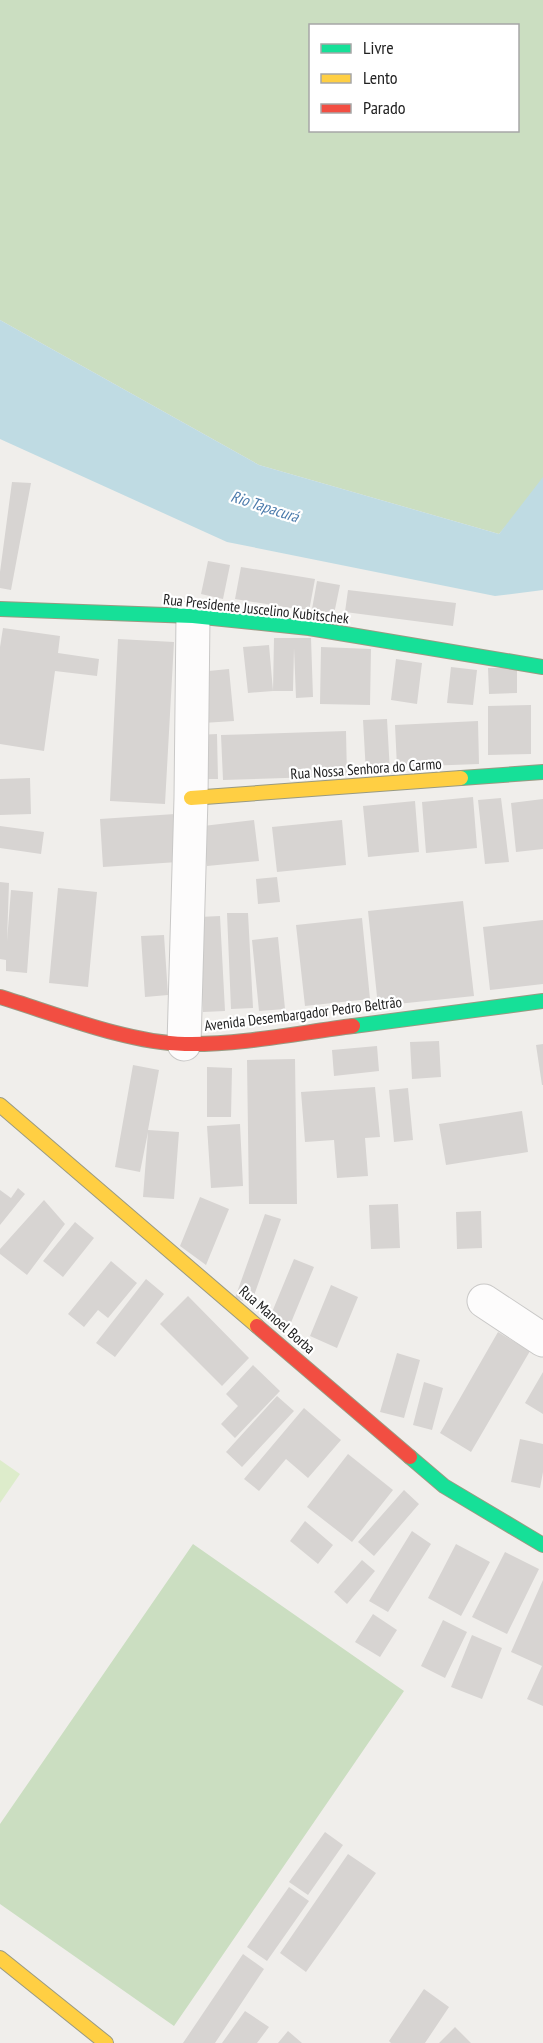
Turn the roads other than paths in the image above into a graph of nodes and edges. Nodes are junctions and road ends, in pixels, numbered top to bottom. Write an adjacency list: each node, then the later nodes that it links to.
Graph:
1 (0, 610): 2 (street, Rua Presidente Juscelino Kubitschek)
2 (193, 616): 3 (street, Rua Presidente Juscelino Kubitschek); 5 (street)
3 (543, 667)
4 (543, 772): 5 (street, Rua Nossa Senhora do Carmo)
5 (191, 798): 8 (street)
6 (0, 997): 8 (street, Avenida Desembargador Pedro Beltrão)
7 (543, 1001): 8 (street, Avenida Desembargador Pedro Beltrão)
8 (184, 1044)
9 (0, 1105): 12 (street, Rua Manoel Borba)
10 (484, 1301): 11 (street)
11 (543, 1340)
12 (543, 1545)
13 (0, 1958): 14 (street)
14 (106, 2043)

